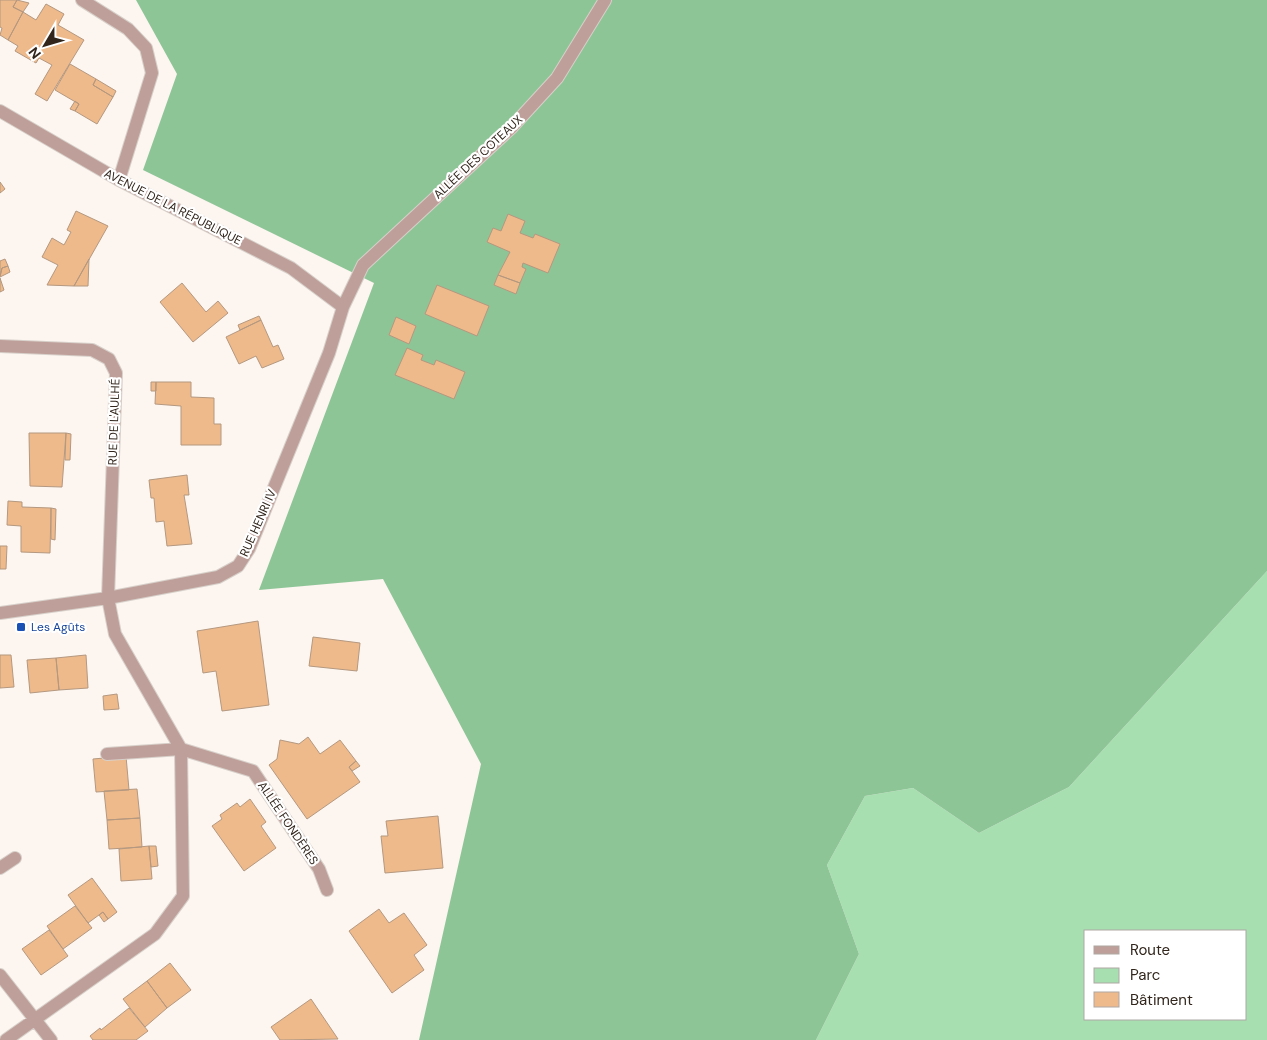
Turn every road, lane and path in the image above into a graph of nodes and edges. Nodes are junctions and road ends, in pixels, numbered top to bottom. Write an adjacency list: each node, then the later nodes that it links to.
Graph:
1 (82, 0): 4 (street)
2 (605, 0): 5 (street, ALLÉE DES COTEAUX)
3 (0, 111): 4 (street, AVENUE DE LA RÉPUBLIQUE)
4 (118, 180): 5 (street, AVENUE DE LA RÉPUBLIQUE)
5 (343, 307): 7 (street, RUE HENRI IV)
6 (0, 346): 7 (street, RUE DE L'AULHÉ)
7 (108, 598): 8 (street, RUE HENRI IV); 9 (street, RUE DE L'AULHÉ)
8 (0, 614)
9 (181, 748): 10 (street); 13 (street, ALLÉE FONDÈRES); 15 (street)
10 (107, 754)
11 (15, 858): 12 (street)
12 (0, 868)
13 (327, 890)
14 (0, 975): 15 (street)
15 (35, 1018): 16 (street); 17 (street)
16 (6, 1040)
17 (51, 1040)

